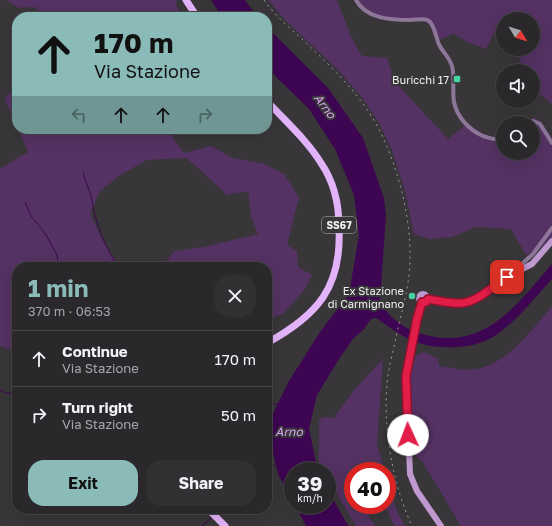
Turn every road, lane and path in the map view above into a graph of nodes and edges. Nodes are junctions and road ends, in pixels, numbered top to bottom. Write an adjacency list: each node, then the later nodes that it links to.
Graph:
1 (186, 0): 3 (main road)
2 (356, 0): 6 (street)
3 (194, 12)
4 (272, 106): 11 (main road, SS67)
5 (540, 124): 7 (street)
6 (496, 140)
7 (552, 142)
8 (552, 228): 10 (street)
9 (552, 241): 10 (street)
10 (507, 277): 14 (street)
11 (272, 339)
12 (213, 514): 13 (main road)
13 (225, 526)
14 (441, 526)

